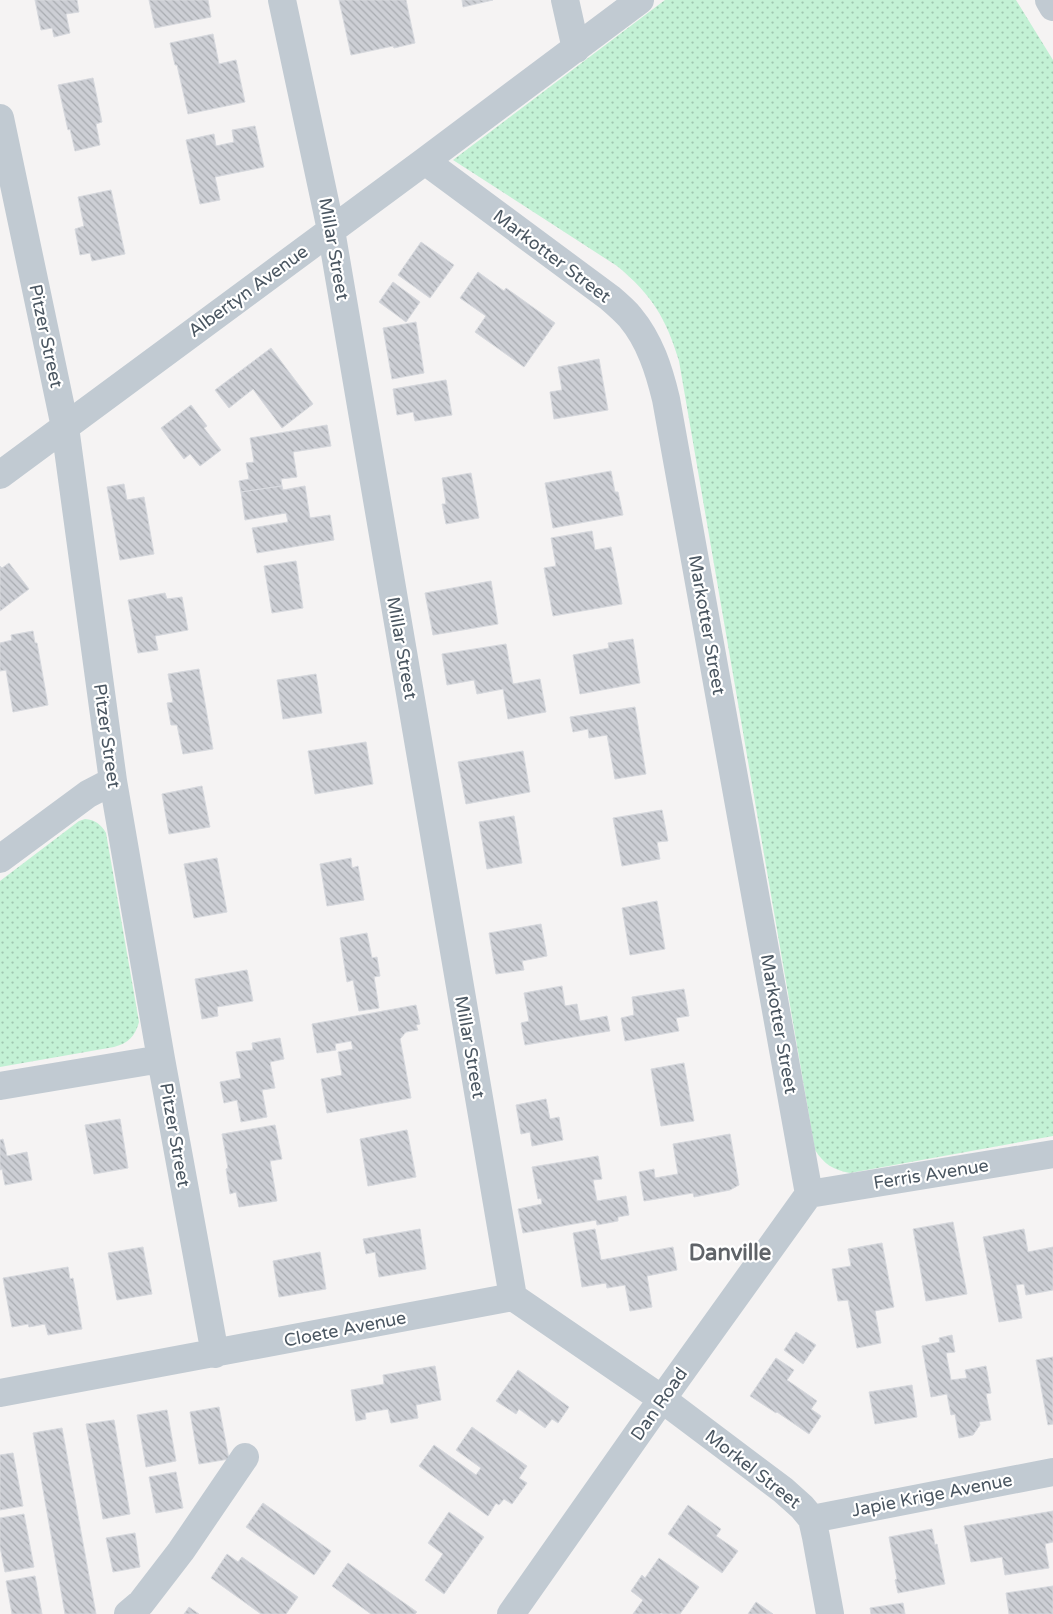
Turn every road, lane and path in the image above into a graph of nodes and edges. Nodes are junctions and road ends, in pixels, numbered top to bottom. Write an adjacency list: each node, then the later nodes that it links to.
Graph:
1 (282, 0): 9 (street, Millar Street)
2 (565, 0): 6 (street)
3 (640, 0): 6 (street, Albertyn Avenue)
4 (1049, 0): 5 (street)
5 (1053, 7)
6 (576, 49): 8 (street, Albertyn Avenue)
7 (0, 118): 10 (street, Pitzer Street)
8 (425, 161): 9 (street, Albertyn Avenue); 17 (street, Markotter Street)
9 (331, 230): 10 (street, Albertyn Avenue); 18 (street, Millar Street)
10 (65, 427): 11 (street, Albertyn Avenue); 12 (street, Pitzer Street)
11 (0, 475)
12 (113, 781): 13 (street); 14 (street, Pitzer Street)
13 (0, 859)
14 (161, 1059): 15 (street); 19 (street, Pitzer Street)
15 (0, 1086)
16 (1053, 1154): 17 (street, Ferris Avenue)
17 (809, 1194): 21 (street, Dan Road)
18 (513, 1297): 19 (street, Cloete Avenue); 21 (street)
19 (215, 1354): 20 (street, Cloete Avenue)
20 (0, 1393)
21 (662, 1399): 24 (street, Morkel Street); 26 (street, Dan Road)
22 (245, 1457): 25 (street)
23 (1053, 1472): 24 (street, Japie Krige Avenue)
24 (812, 1519): 27 (street, Morkel Street)
25 (128, 1614)
26 (511, 1614)
27 (830, 1614)

